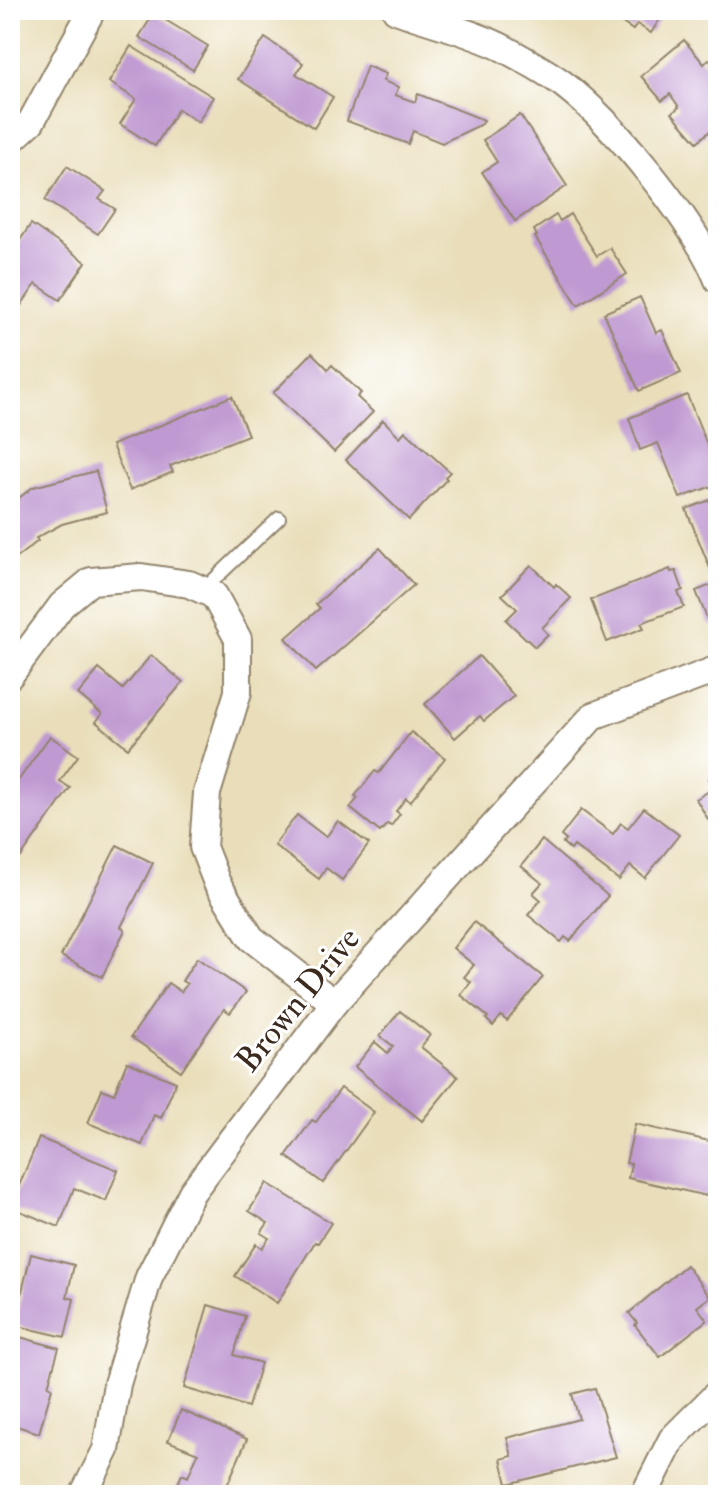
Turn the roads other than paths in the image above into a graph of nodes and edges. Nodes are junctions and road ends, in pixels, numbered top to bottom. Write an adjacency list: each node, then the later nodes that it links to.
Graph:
1 (92, 10): 3 (street)
2 (396, 10): 4 (street)
3 (10, 141)
4 (718, 280)
5 (279, 518): 6 (lane)
6 (203, 590): 8 (street); 9 (street)
7 (718, 669): 9 (street, Brown Drive)
8 (10, 675)
9 (334, 1003): 11 (street, Brown Drive)
10 (718, 1393): 12 (street)
11 (83, 1495)
12 (644, 1495)

